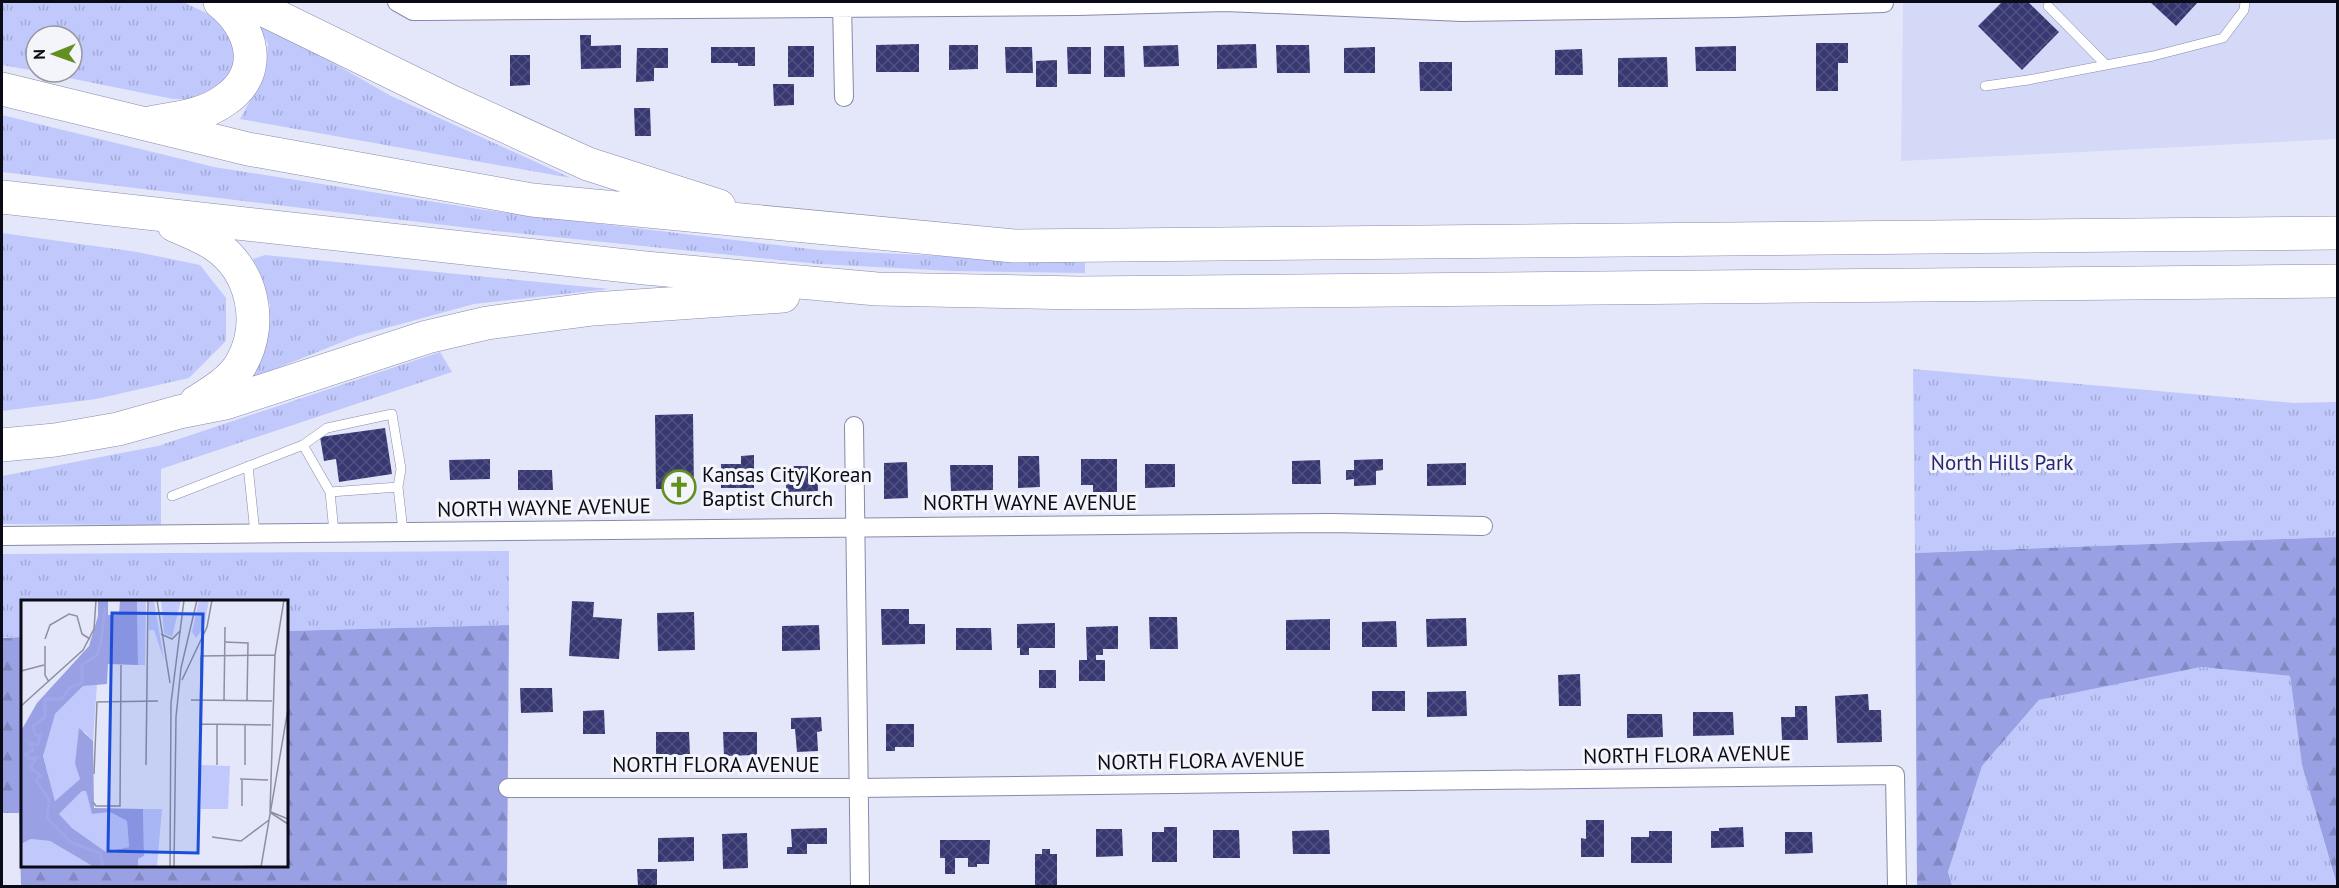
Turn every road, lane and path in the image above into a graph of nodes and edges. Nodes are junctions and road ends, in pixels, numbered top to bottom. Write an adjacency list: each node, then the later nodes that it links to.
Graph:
1 (220, 2): 14 (highway)
2 (242, 2): 17 (highway)
3 (2236, 2): 9 (lane)
4 (1884, 3): 7 (street)
5 (401, 4): 6 (street)
6 (842, 4): 7 (street); 13 (street)
7 (1077, 4)
8 (2048, 6): 10 (lane)
9 (2245, 6): 10 (lane)
10 (2106, 65): 11 (lane)
11 (1984, 86)
12 (2, 89): 14 (highway)
13 (844, 97)
14 (143, 124): 17 (highway)
15 (2, 197): 16 (highway)
16 (151, 214): 20 (highway); 21 (highway)
17 (759, 223): 18 (highway)
18 (2337, 233)
19 (2337, 281): 20 (highway)
20 (877, 289): 21 (highway)
21 (179, 412): 23 (highway)
22 (854, 426): 30 (street)
23 (2, 445)
24 (303, 445): 25 (lane); 26 (lane); 27 (lane)
25 (248, 466): 28 (lane); 33 (lane)
26 (398, 487): 27 (lane); 31 (lane)
27 (330, 492): 32 (lane)
28 (172, 496)
29 (1483, 526): 30 (street, NORTH WAYNE AVENUE)
30 (854, 527): 31 (street, NORTH WAYNE AVENUE); 36 (street)
31 (403, 531): 32 (street, NORTH WAYNE AVENUE)
32 (334, 532): 33 (street, NORTH WAYNE AVENUE)
33 (255, 533): 34 (street, NORTH WAYNE AVENUE)
34 (2, 536)
35 (508, 788): 36 (street, NORTH FLORA AVENUE)
36 (857, 788): 37 (street); 38 (street, NORTH FLORA AVENUE)
37 (860, 886)
38 (1897, 886)

